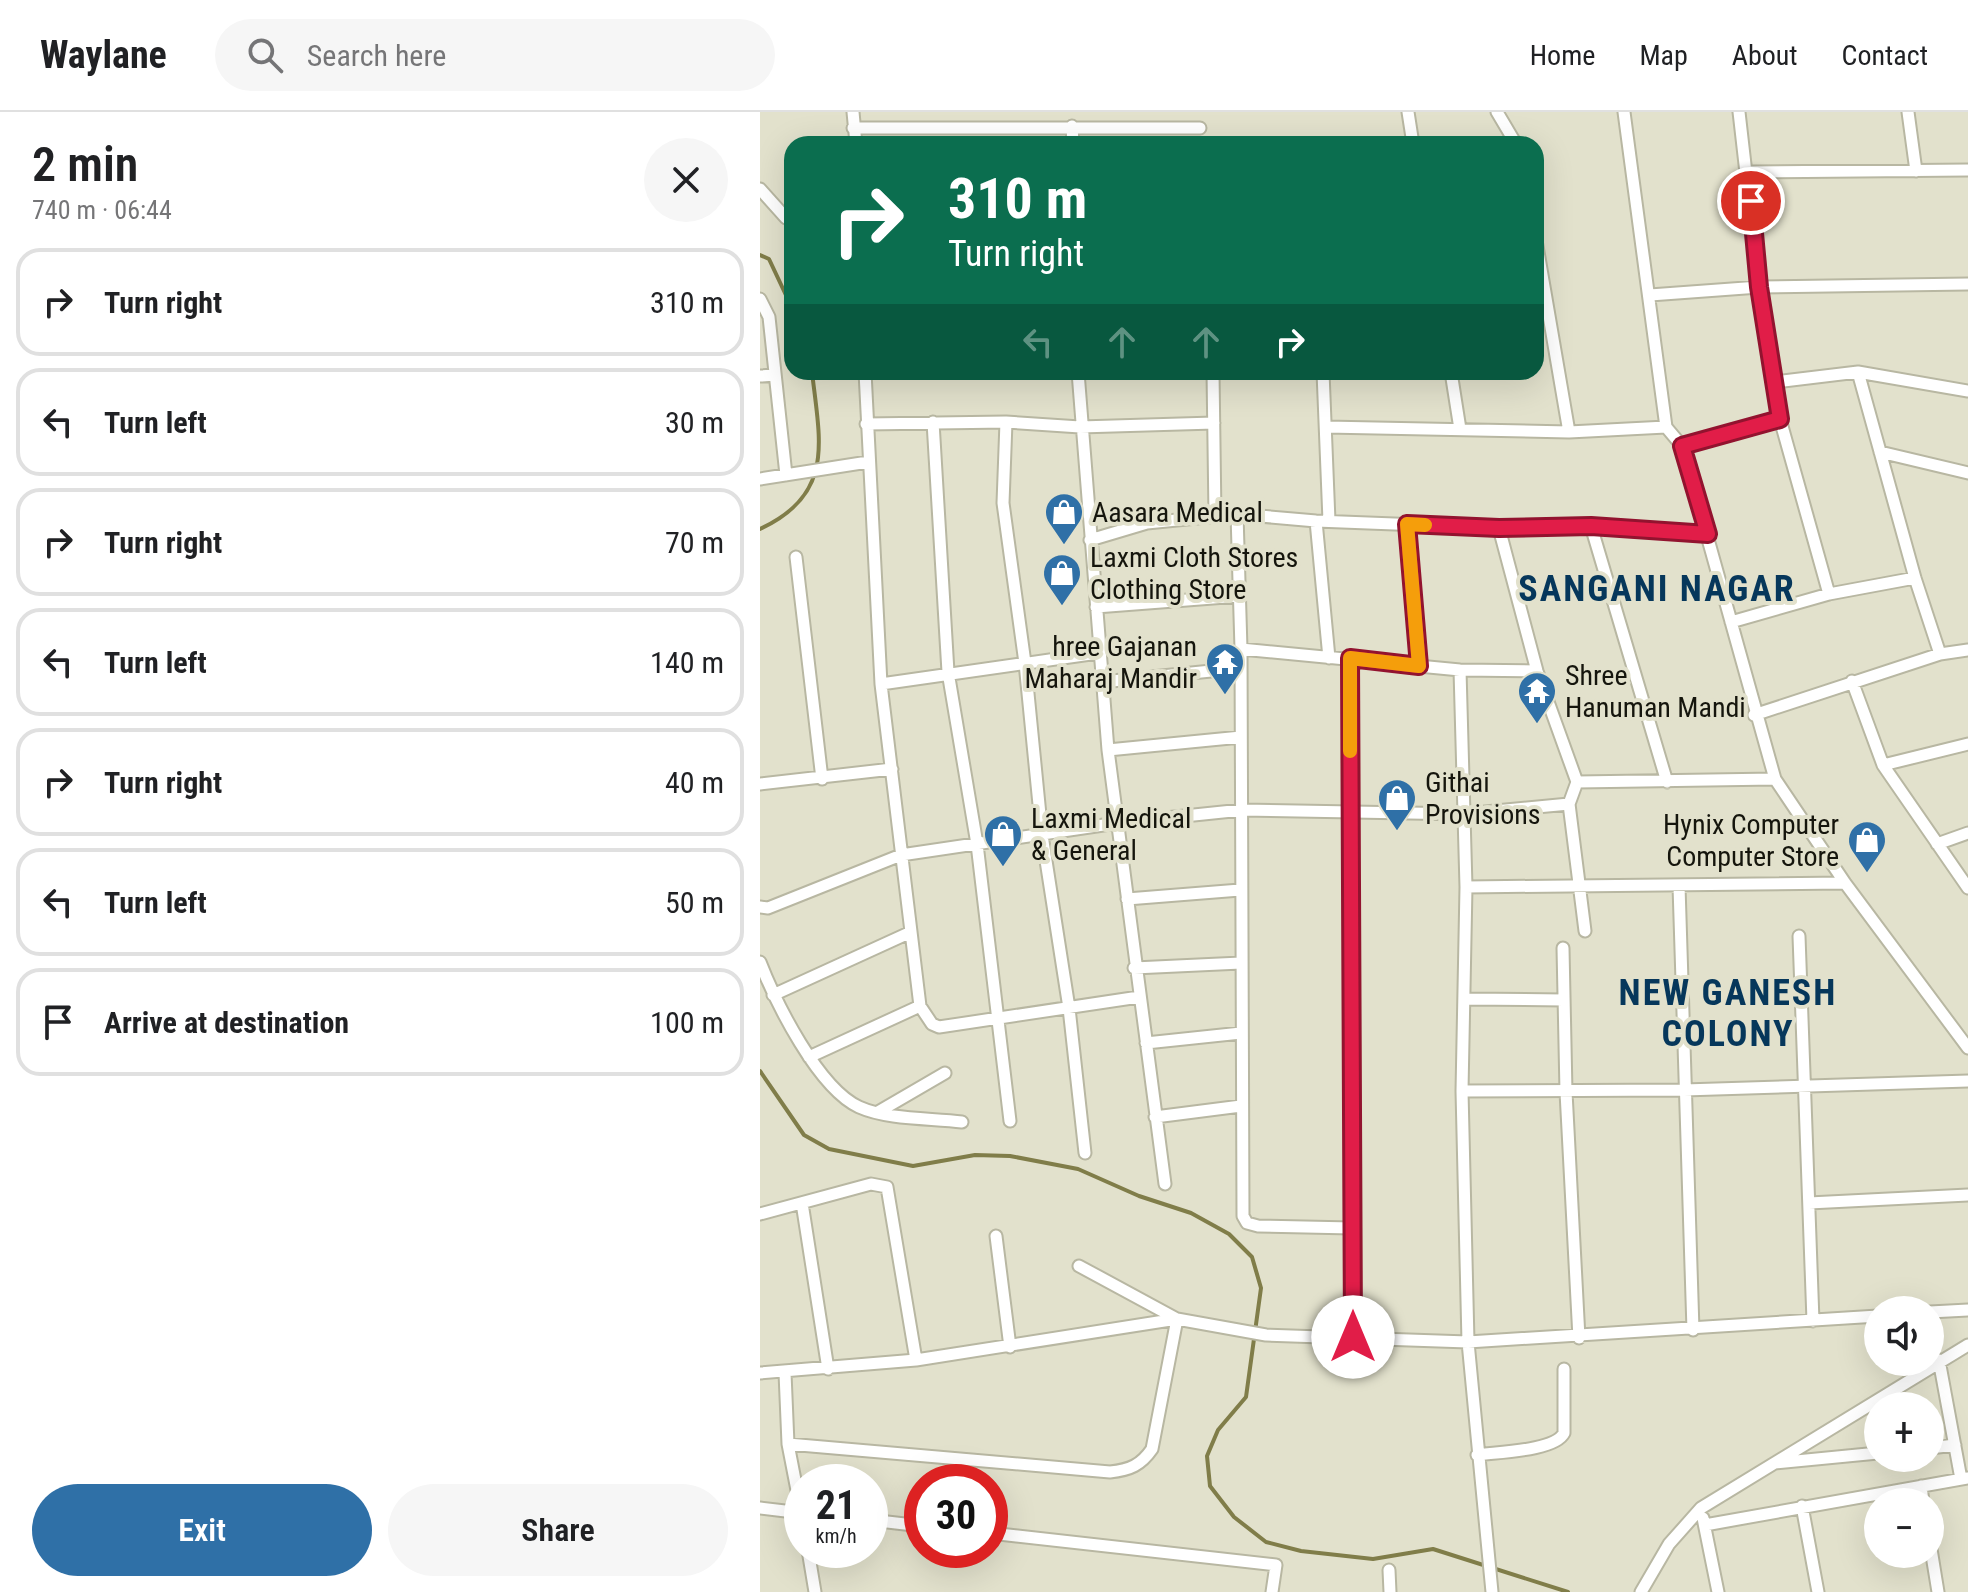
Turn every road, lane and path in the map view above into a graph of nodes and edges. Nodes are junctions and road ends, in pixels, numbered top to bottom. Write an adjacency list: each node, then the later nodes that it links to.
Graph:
1 (853, 112): 8 (street)
2 (1408, 112): 12 (street)
3 (1497, 112): 13 (street)
4 (1624, 112): 22 (street)
5 (1739, 112): 16 (street)
6 (1908, 112): 15 (street)
7 (1072, 126): 8 (street); 9 (street); 11 (street)
8 (853, 128): 10 (street)
9 (1200, 128)
10 (854, 136)
11 (1073, 136)
12 (1412, 136)
13 (1511, 136)
14 (1968, 170): 15 (street)
15 (1916, 171): 16 (street)
16 (1749, 172): 21 (street)
17 (760, 189): 18 (street)
18 (784, 216)
19 (1968, 284): 21 (street)
20 (1544, 287): 43 (street)
21 (1759, 287): 22 (street); 32 (street)
22 (1650, 295): 41 (street)
23 (760, 299): 25 (street)
24 (1858, 372): 32 (street); 33 (street); 45 (street)
25 (775, 375): 26 (street); 48 (street)
26 (760, 376)
27 (865, 380): 38 (street)
28 (1078, 380): 39 (street)
29 (1213, 380): 37 (street)
30 (1323, 380): 40 (street)
31 (1452, 380): 42 (street)
32 (1775, 382): 34 (street)
33 (1968, 391)
34 (1780, 419): 44 (street); 60 (street)
35 (933, 422): 36 (street); 38 (street); 75 (street)
36 (1006, 422): 39 (street); 70 (street)
37 (1214, 423): 39 (street); 51 (street)
38 (866, 424): 46 (street)
39 (1080, 427): 57 (street)
40 (1326, 427): 42 (street); 52 (street)
41 (1666, 427): 43 (street); 44 (street)
42 (1460, 429): 43 (street)
43 (1569, 432)
44 (1682, 446): 56 (street)
45 (1880, 452): 47 (street); 59 (street)
46 (868, 462): 48 (street); 78 (street)
47 (1968, 473)
48 (786, 475): 49 (street)
49 (760, 479)
50 (1237, 514): 51 (street); 52 (street); 61 (street)
51 (1215, 516): 57 (street)
52 (1322, 521): 53 (street); 68 (street)
53 (1407, 524): 55 (street); 71 (street)
54 (1591, 526): 55 (street); 56 (street); 88 (street)
55 (1499, 528): 74 (street)
56 (1708, 534): 63 (street)
57 (1090, 540): 62 (street)
58 (796, 557): 85 (street)
59 (1915, 578): 60 (street); 67 (street)
60 (1829, 594): 63 (street)
61 (1239, 596): 62 (street); 64 (street)
62 (1096, 607): 66 (street)
63 (1731, 622): 79 (street)
64 (1241, 649): 68 (street); 72 (street)
65 (1968, 650): 67 (street)
66 (1098, 653): 70 (street); 77 (street)
67 (1940, 654): 76 (street)
68 (1329, 658): 69 (street)
69 (1350, 658): 71 (street); 91 (street)
70 (1025, 663): 75 (street); 96 (street)
71 (1419, 666): 73 (street)
72 (1241, 668): 77 (street); 80 (street)
73 (1460, 670): 74 (street); 93 (street)
74 (1537, 671): 87 (street)
75 (948, 672): 78 (street); 97 (street)
76 (1852, 681): 79 (street); 83 (street)
77 (1102, 682): 82 (street)
78 (881, 684): 84 (street)
79 (1754, 715): 86 (street)
80 (1241, 737): 82 (street); 92 (street)
81 (1968, 744): 83 (street)
82 (1108, 750): 94 (street)
83 (1883, 765): 98 (street)
84 (892, 769): 85 (street); 99 (street)
85 (822, 779): 89 (street)
86 (1775, 779): 88 (street); 100 (street)
87 (1577, 782): 88 (street); 90 (street)
88 (1667, 782)
89 (760, 784)
90 (1569, 804): 93 (street); 103 (street)
91 (1349, 809): 92 (street); 93 (street); 143 (street)
92 (1242, 810): 94 (street); 105 (street)
93 (1464, 814): 102 (street)
94 (1117, 823): 96 (street); 106 (street)
95 (1968, 833): 98 (street)
96 (1042, 835): 97 (street); 120 (street)
97 (977, 844): 99 (street); 121 (street)
98 (1937, 844): 104 (street)
99 (901, 855): 107 (street); 109 (street)
100 (1845, 883): 101 (street); 124 (street)
101 (1679, 886): 103 (street); 129 (street)
102 (1466, 887): 103 (street); 117 (street)
103 (1580, 887): 108 (street)
104 (1968, 888)
105 (1240, 890): 106 (street); 113 (street)
106 (1127, 899): 114 (street)
107 (760, 907)
108 (1585, 931)
109 (911, 932): 115 (street); 119 (street)
110 (1799, 936): 128 (street)
111 (1563, 948): 118 (street)
112 (760, 962): 115 (street)
113 (1241, 963): 114 (street); 122 (street)
114 (1134, 968): 116 (street)
115 (773, 995): 125 (street)
116 (1139, 997): 120 (street); 123 (street)
117 (1464, 999): 118 (street); 130 (street)
118 (1564, 1000): 131 (street)
119 (920, 1006): 121 (street); 125 (street)
120 (1069, 1008): 121 (street); 137 (street)
121 (996, 1020): 135 (street)
122 (1241, 1033): 123 (street); 132 (street)
123 (1146, 1043): 134 (street)
124 (1968, 1048)
125 (809, 1057): 133 (street)
126 (945, 1073): 133 (street)
127 (1968, 1081): 128 (street)
128 (1803, 1085): 129 (street); 141 (street)
129 (1684, 1090): 131 (street); 151 (street)
130 (1462, 1091): 131 (street); 154 (street)
131 (1566, 1092): 153 (street)
132 (1241, 1106): 134 (street); 143 (street)
133 (878, 1112): 136 (street)
134 (1155, 1117): 138 (street)
135 (1010, 1121)
136 (962, 1122)
137 (1085, 1153)
138 (1165, 1184)
139 (1968, 1195): 141 (street)
140 (802, 1203): 142 (street); 158 (street); 159 (street)
141 (1809, 1203): 150 (street)
142 (760, 1214)
143 (1352, 1228): 152 (street)
144 (996, 1236): 156 (street)
145 (1079, 1266): 149 (street)
146 (1968, 1310): 147 (street)
147 (1944, 1311)
148 (1864, 1317): 150 (street)
149 (1177, 1319): 152 (street); 156 (street); 165 (street)
150 (1813, 1321): 151 (street)
151 (1693, 1330): 153 (street)
152 (1353, 1337): 154 (street)
153 (1579, 1338): 154 (street)
154 (1468, 1342): 169 (street)
155 (1968, 1345): 157 (street)
156 (1010, 1347): 158 (street)
157 (1944, 1357)
158 (916, 1360): 159 (street)
159 (828, 1369): 162 (street)
160 (1564, 1369): 169 (street)
161 (760, 1373): 162 (street)
162 (785, 1373): 165 (street)
163 (1913, 1376): 170 (street)
164 (1942, 1376): 166 (street)
165 (788, 1444): 171 (street)
166 (1955, 1445): 167 (street); 172 (street)
167 (1944, 1446)
168 (1864, 1454): 170 (street)
169 (1477, 1455): 183 (street)
170 (1772, 1463): 176 (street)
171 (792, 1464)
172 (1964, 1479): 173 (street)
173 (1921, 1486): 174 (street)
174 (1802, 1506): 178 (street); 189 (street)
175 (760, 1508): 177 (street)
176 (1701, 1508): 178 (street); 184 (street)
177 (784, 1511)
178 (1705, 1525): 188 (street)
179 (1008, 1535): 186 (street)
180 (811, 1568): 185 (street)
181 (1934, 1568): 190 (street)
182 (1389, 1570): 187 (street)
183 (1492, 1588)
184 (1643, 1588)
185 (815, 1592)
186 (1272, 1592)
187 (1390, 1592)
188 (1718, 1592)
189 (1818, 1592)
190 (1938, 1592)

